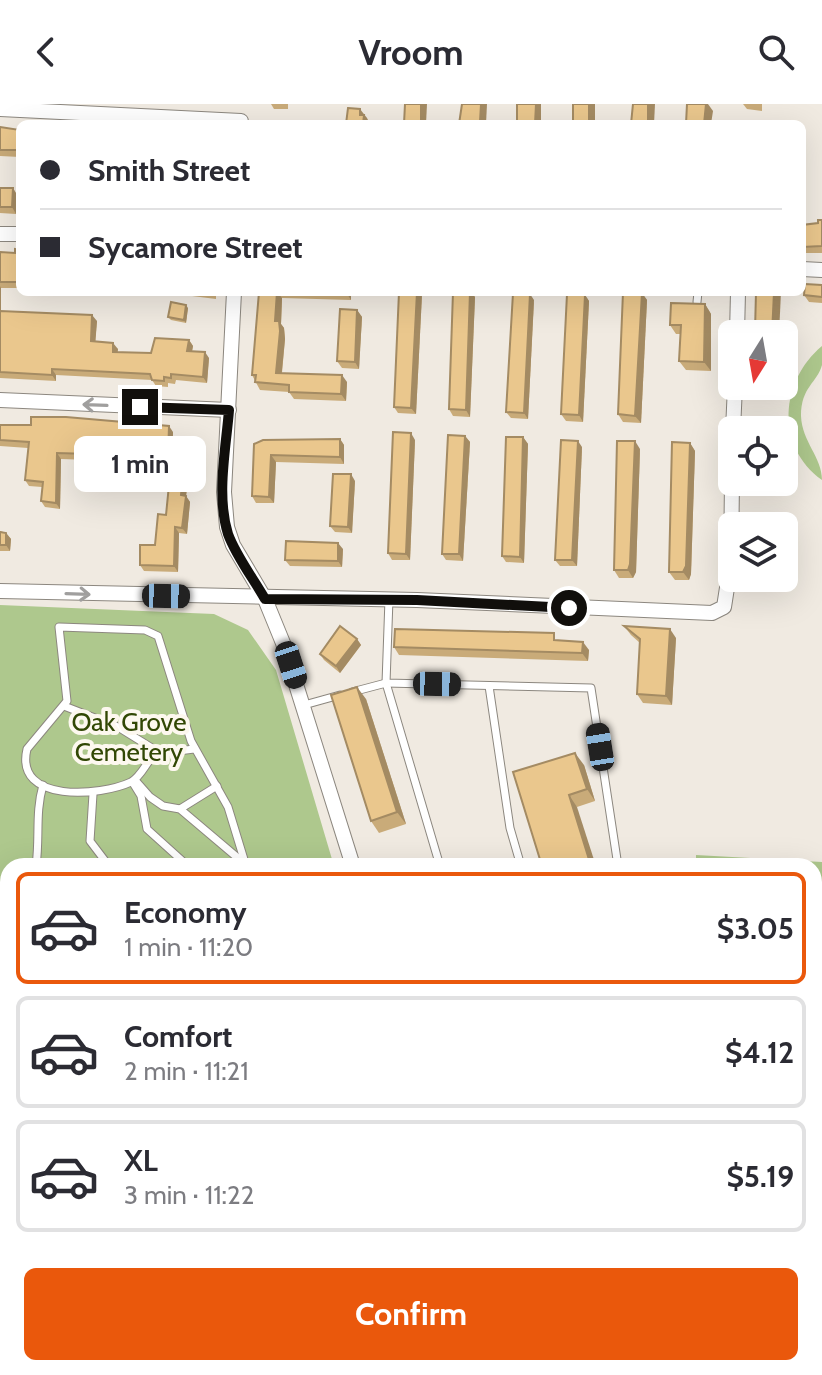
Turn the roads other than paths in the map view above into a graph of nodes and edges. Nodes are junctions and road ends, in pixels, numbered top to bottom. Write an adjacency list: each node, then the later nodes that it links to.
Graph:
1 (0, 109): 2 (street)
2 (204, 120)
3 (234, 296): 9 (street)
4 (698, 296): 6 (lane)
5 (738, 296): 7 (street)
6 (697, 302)
7 (737, 320)
8 (0, 400): 9 (street, one-way to 8)
9 (229, 410): 12 (street)
10 (732, 496): 13 (street)
11 (0, 591): 12 (street, one-way to 12)
12 (265, 599): 13 (street); 16 (street)
13 (389, 599): 14 (lane)
14 (386, 683): 15 (lane); 16 (lane); 31 (lane)
15 (489, 686): 32 (lane); 33 (lane)
16 (304, 705): 30 (street)
17 (64, 706): 18 (lane); 19 (lane); 21 (lane)
18 (194, 749): 19 (lane); 22 (lane)
19 (160, 753): 20 (lane)
20 (134, 780): 23 (lane); 24 (lane); 27 (lane)
21 (43, 785): 23 (lane); 25 (lane)
22 (217, 786): 24 (lane); 29 (lane)
23 (93, 794): 26 (lane)
24 (180, 809): 28 (lane)
25 (37, 858)
26 (103, 858)
27 (179, 858)
28 (237, 858)
29 (244, 858)
30 (351, 858)
31 (438, 858)
32 (519, 858)
33 (617, 858)

